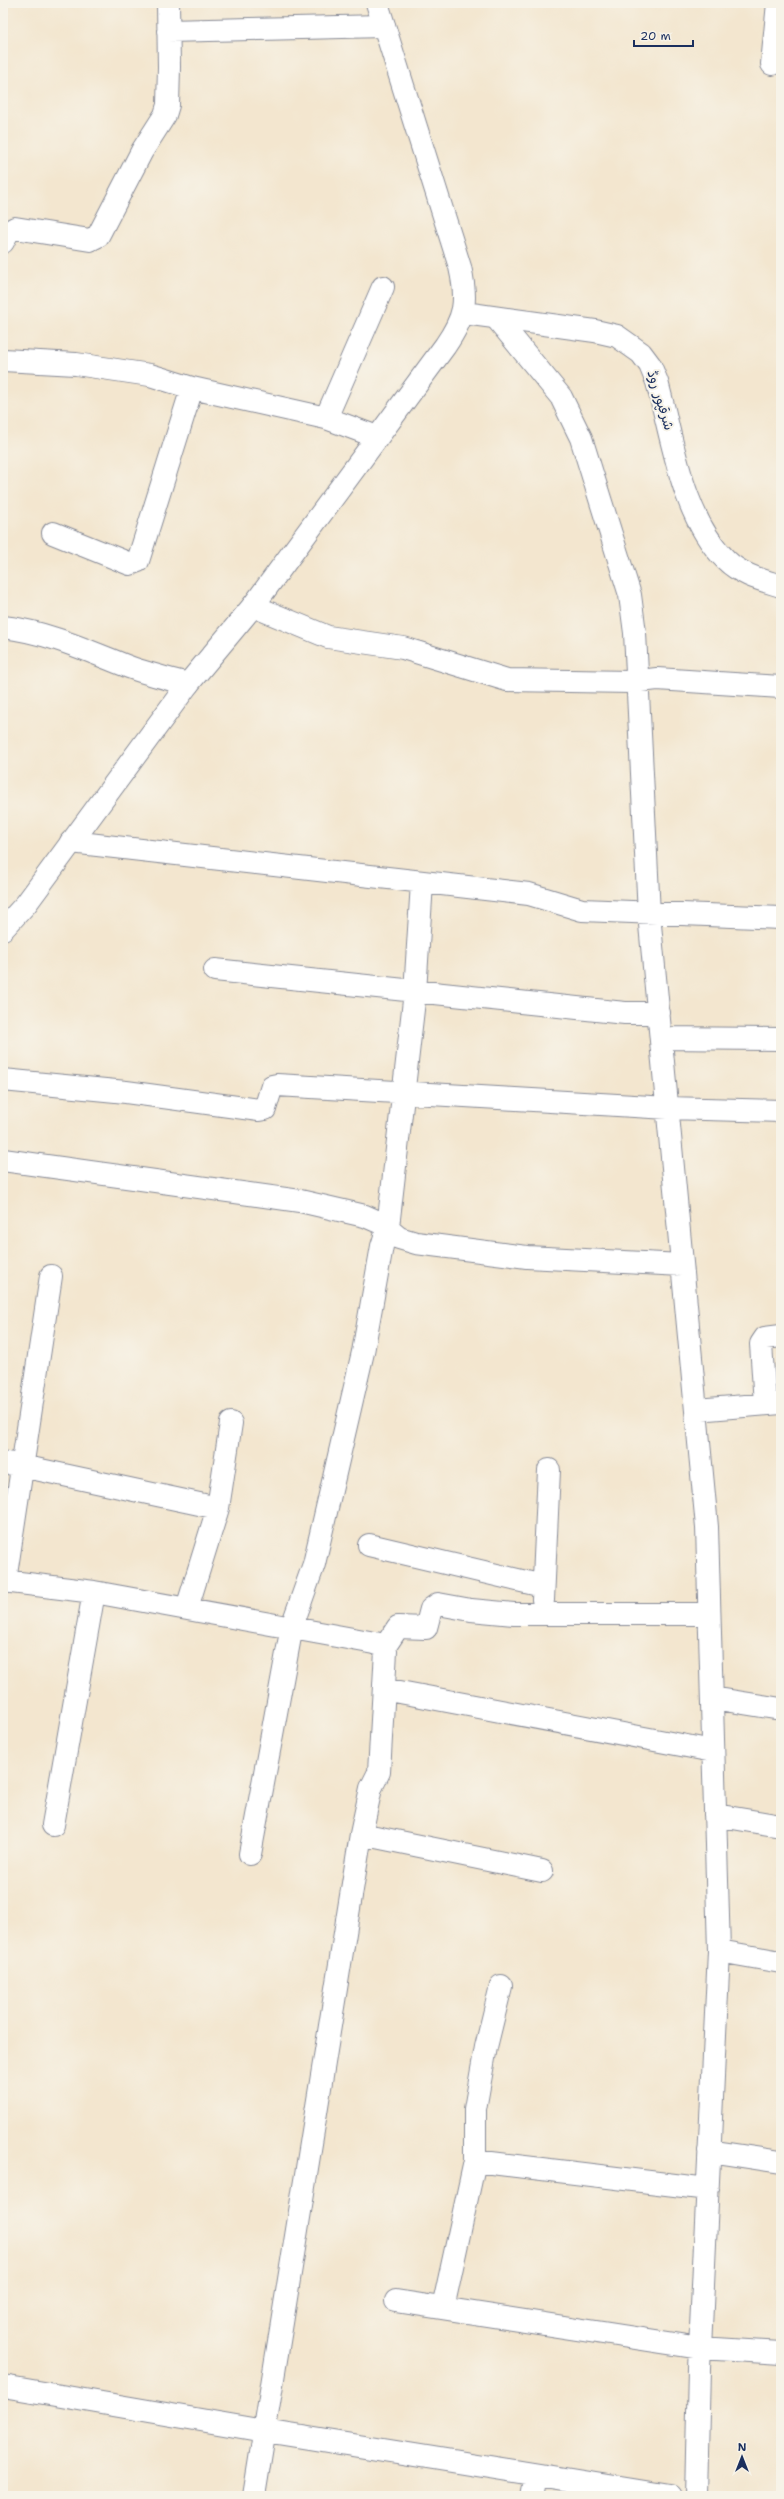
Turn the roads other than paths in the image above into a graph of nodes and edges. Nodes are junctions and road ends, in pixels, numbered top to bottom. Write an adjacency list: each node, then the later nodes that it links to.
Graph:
1 (168, 3): 5 (street)
2 (377, 3): 4 (street)
3 (778, 3): 6 (street)
4 (384, 26): 5 (street); 9 (street)
5 (168, 32): 7 (street)
6 (772, 64)
7 (3, 242)
8 (383, 287): 13 (street)
9 (464, 313): 10 (street, شرقپور روڈ); 14 (street)
10 (497, 319): 16 (street, شرقپور روڈ); 19 (street)
11 (3, 360): 12 (street)
12 (192, 388): 13 (street); 15 (street)
13 (326, 418): 14 (street)
14 (378, 437): 17 (street)
15 (53, 534)
16 (781, 586)
17 (253, 606): 19 (street); 20 (street)
18 (3, 627): 20 (street)
19 (638, 681): 21 (street); 24 (street)
20 (188, 684): 22 (street)
21 (781, 687)
22 (71, 842): 23 (street); 26 (street)
23 (422, 883): 24 (street); 28 (street)
24 (649, 914): 25 (street); 29 (street)
25 (781, 918)
26 (3, 929)
27 (215, 970): 28 (street)
28 (415, 992): 29 (street); 33 (street)
29 (659, 1013): 30 (street)
30 (661, 1038): 31 (street); 34 (street)
31 (781, 1039)
32 (3, 1080): 33 (street)
33 (405, 1092): 34 (street); 37 (street)
34 (668, 1108): 35 (street); 38 (street)
35 (781, 1111)
36 (3, 1160): 37 (street)
37 (388, 1228): 38 (street); 54 (street)
38 (682, 1265): 42 (street)
39 (51, 1276): 44 (street)
40 (781, 1336): 41 (street)
41 (773, 1404): 42 (street)
42 (696, 1410): 53 (street)
43 (231, 1423): 46 (street)
44 (13, 1464): 46 (street); 48 (street)
45 (549, 1470): 49 (street)
46 (218, 1508): 51 (street)
47 (369, 1545): 49 (street)
48 (4, 1581): 50 (street)
49 (543, 1586): 52 (street)
50 (94, 1592): 51 (street); 61 (street)
51 (187, 1608): 54 (street)
52 (542, 1614): 53 (street); 55 (street)
53 (709, 1614): 57 (street)
54 (292, 1626): 55 (street); 64 (street)
55 (384, 1648): 56 (street)
56 (384, 1689): 59 (street); 63 (street)
57 (712, 1698): 58 (street); 59 (street)
58 (781, 1709)
59 (713, 1751): 60 (street)
60 (715, 1815): 62 (street); 66 (street)
61 (54, 1825)
62 (781, 1826)
63 (361, 1834): 65 (street); 78 (street)
64 (250, 1854)
65 (542, 1871)
66 (719, 1951): 67 (street); 69 (street)
67 (781, 1962)
68 (501, 1986): 70 (street)
69 (709, 2151): 71 (street); 72 (street)
70 (475, 2161): 72 (street); 74 (street)
71 (781, 2162)
72 (708, 2189): 75 (street)
73 (396, 2301): 74 (street)
74 (443, 2308): 75 (street)
75 (700, 2348): 76 (street); 82 (street)
76 (781, 2353)
77 (3, 2386): 78 (street)
78 (265, 2431): 79 (street); 80 (street)
79 (534, 2486): 81 (street)
80 (254, 2496)
81 (670, 2496)
82 (696, 2496)

